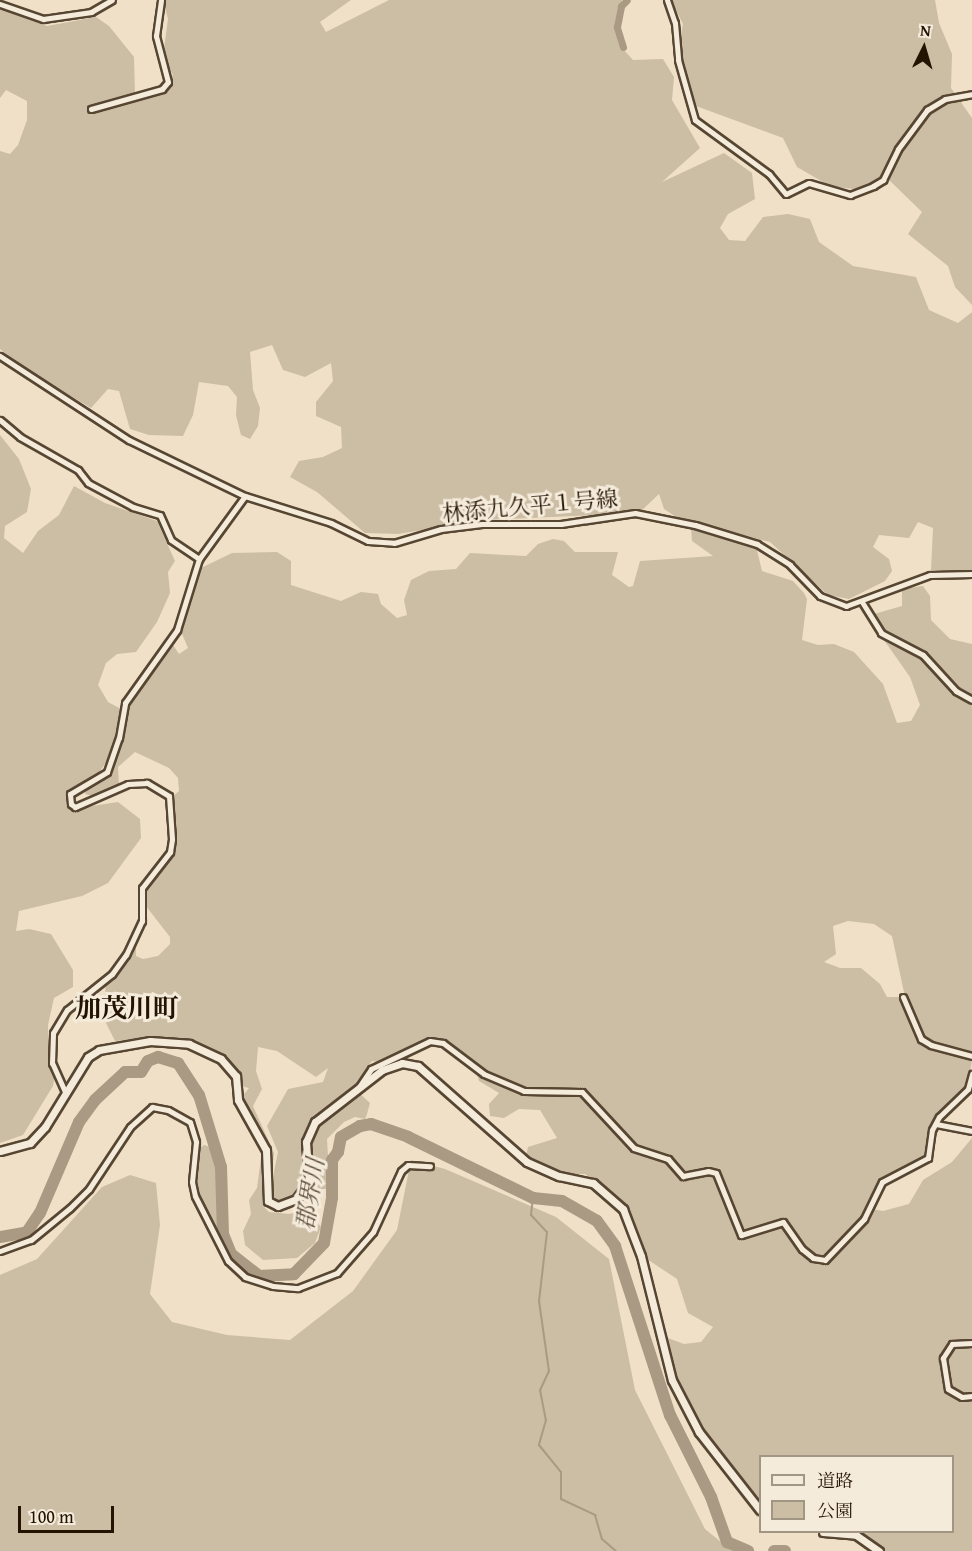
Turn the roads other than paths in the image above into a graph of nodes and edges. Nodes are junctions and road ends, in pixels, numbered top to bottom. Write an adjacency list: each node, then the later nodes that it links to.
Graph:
1 (112, 0): 4 (street)
2 (161, 0): 6 (street)
3 (667, 0): 5 (street)
4 (0, 4)
5 (972, 94)
6 (91, 109)
7 (0, 356): 9 (street, 林添九久平１号線)
8 (0, 420): 10 (street)
9 (245, 496): 10 (street); 12 (street, 林添九久平１号線)
10 (199, 559): 18 (street)
11 (972, 574): 12 (street, 林添九久平１号線)
12 (862, 602): 13 (street)
13 (972, 700)
14 (903, 996): 15 (street)
15 (972, 1056)
16 (972, 1074): 19 (street)
17 (359, 1087): 18 (main road); 19 (street); 26 (main road)
18 (66, 1094): 21 (main road)
19 (936, 1124): 20 (street)
20 (972, 1131)
21 (0, 1151)
22 (430, 1166): 23 (street)
23 (0, 1251)
24 (972, 1343): 25 (street)
25 (972, 1396)
26 (759, 1509)
27 (834, 1533): 28 (main road)
28 (879, 1551)

